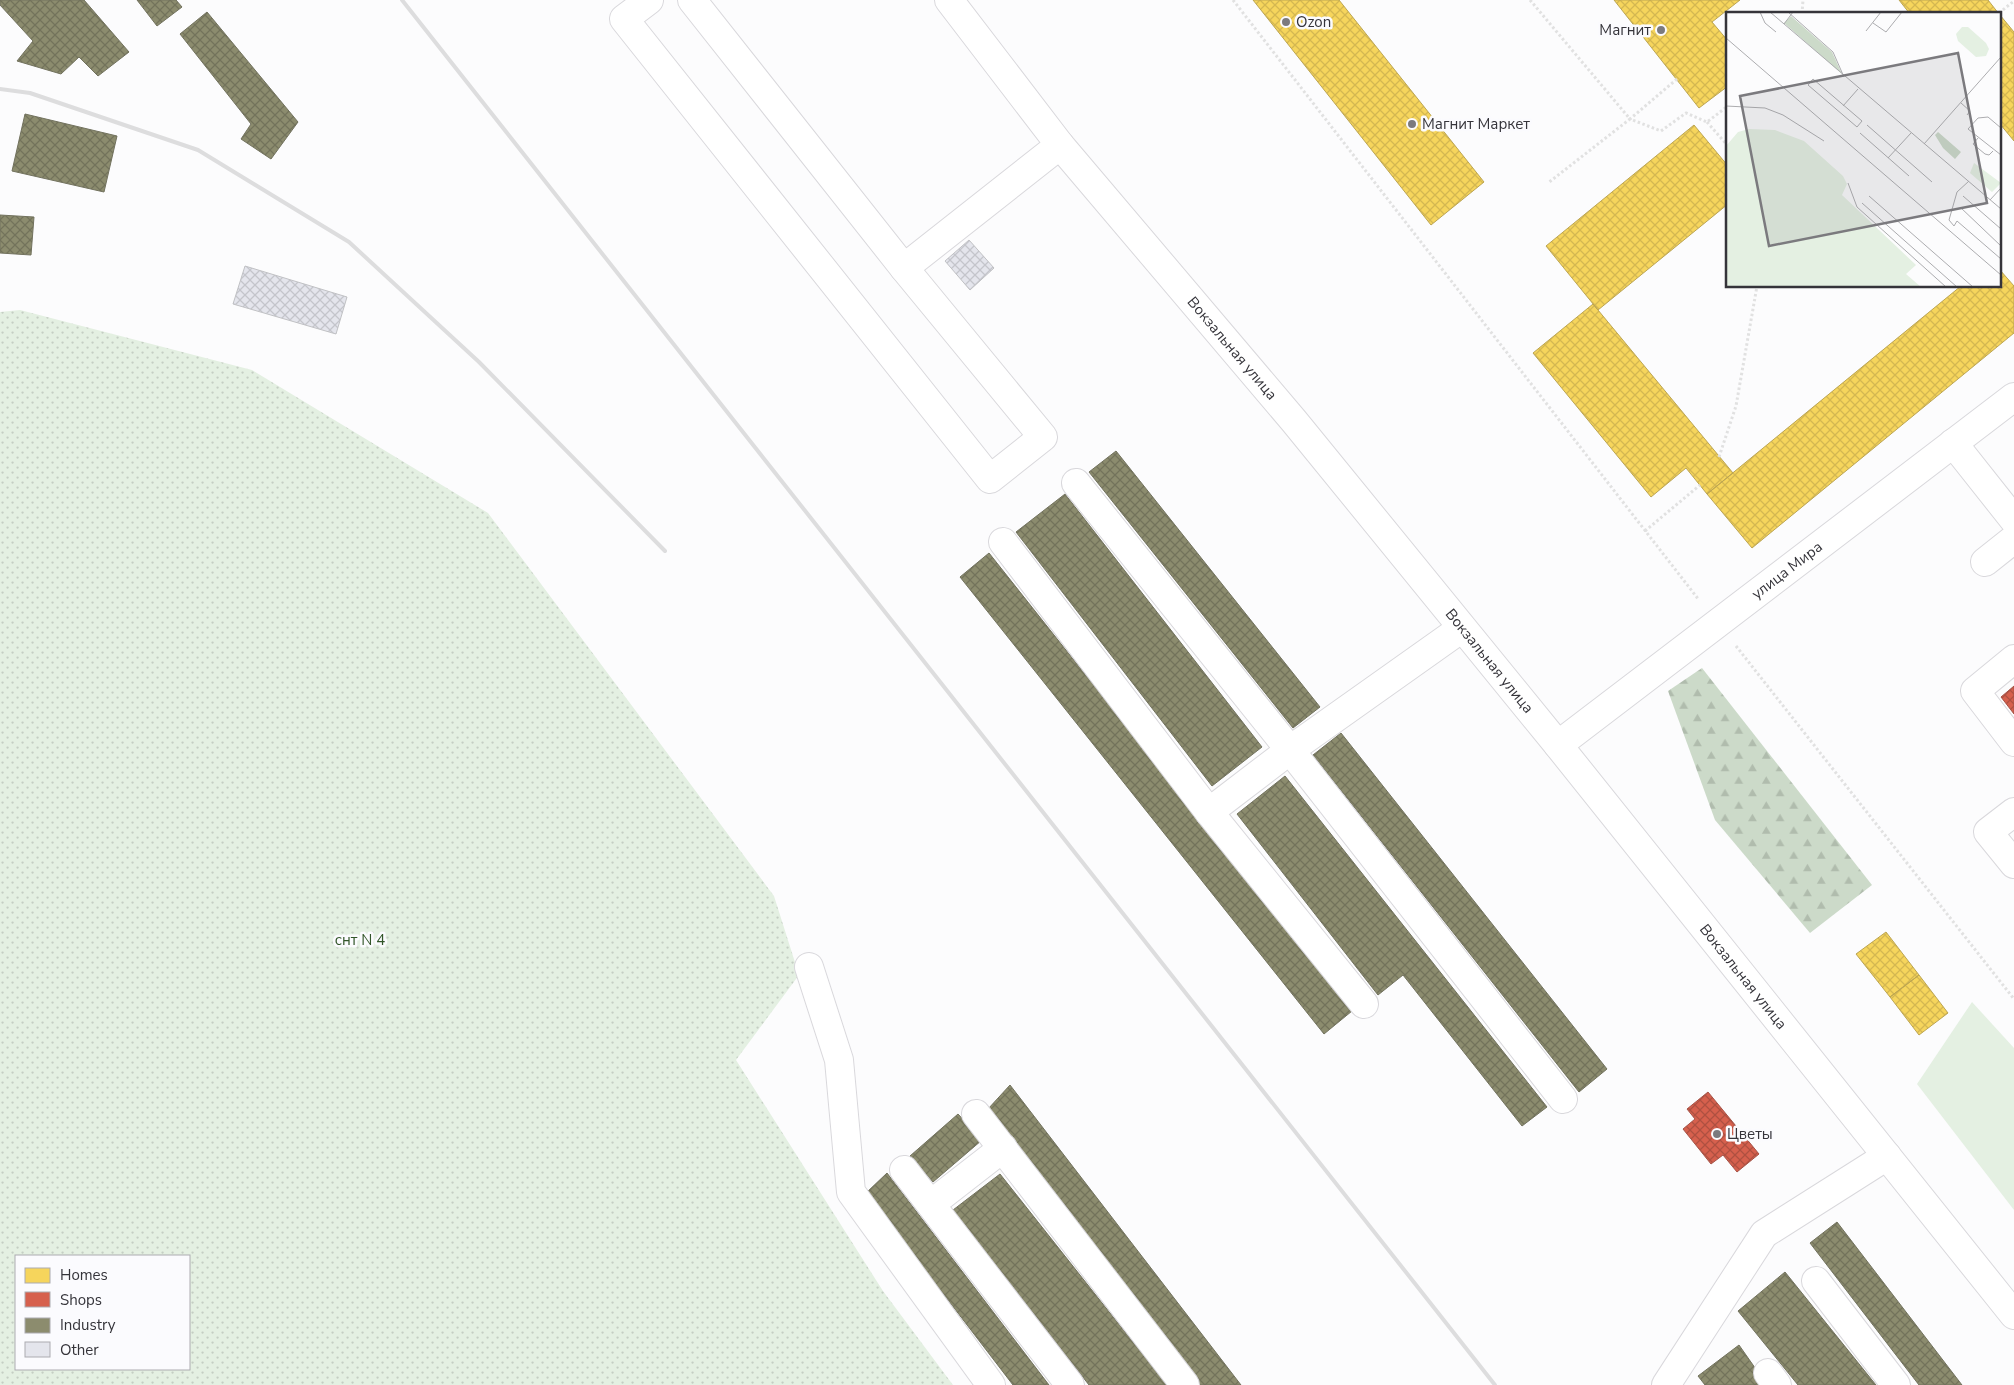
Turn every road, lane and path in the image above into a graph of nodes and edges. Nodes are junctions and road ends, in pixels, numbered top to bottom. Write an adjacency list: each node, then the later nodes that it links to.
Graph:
1 (649, 0): 15 (main road)
2 (692, 0): 15 (main road)
3 (1233, 0): 23 (path)
4 (1530, 0): 10 (path)
5 (2014, 1): 7 (path)
6 (955, 4): 13 (main road, Вокзальная улица)
7 (2000, 12)
8 (1677, 79): 10 (path)
9 (1726, 108): 11 (path)
10 (1630, 120): 11 (path); 14 (path)
11 (1707, 122): 12 (path)
12 (1726, 144)
13 (1060, 145): 15 (main road); 28 (main road, Вокзальная улица)
14 (1548, 184)
15 (904, 268)
16 (1757, 288): 19 (path)
17 (2014, 397): 18 (main road, улица Мира)
18 (1953, 443): 22 (main road); 27 (main road, улица Мира)
19 (1719, 456)
20 (1076, 483): 32 (main road)
21 (1700, 485): 23 (path)
22 (2014, 520)
23 (1645, 531): 27 (path)
24 (2014, 538): 26 (main road)
25 (1003, 542): 33 (main road)
26 (1985, 562)
27 (1718, 624): 31 (main road, улица Мира); 37 (path)
28 (1462, 628): 31 (main road, Вокзальная улица); 32 (main road)
29 (2014, 660): 30 (main road)
30 (2014, 742)
31 (1558, 744): 42 (main road, Вокзальная улица)
32 (1290, 750): 33 (main road); 39 (main road)
33 (1209, 812): 38 (main road)
34 (2014, 812): 35 (main road)
35 (2014, 864)
36 (810, 967): 47 (main road)
37 (2014, 999)
38 (1364, 1004)
39 (1563, 1099)
40 (976, 1114): 41 (main road)
41 (1003, 1148): 44 (main road); 49 (main road)
42 (1887, 1156): 46 (main road, Вокзальная улица); 50 (main road)
43 (904, 1170): 44 (main road)
44 (931, 1204): 48 (main road)
45 (1816, 1281): 51 (main road)
46 (2014, 1315)
47 (991, 1385)
48 (1070, 1385)
49 (1185, 1385)
50 (1666, 1385)
51 (1896, 1385)

